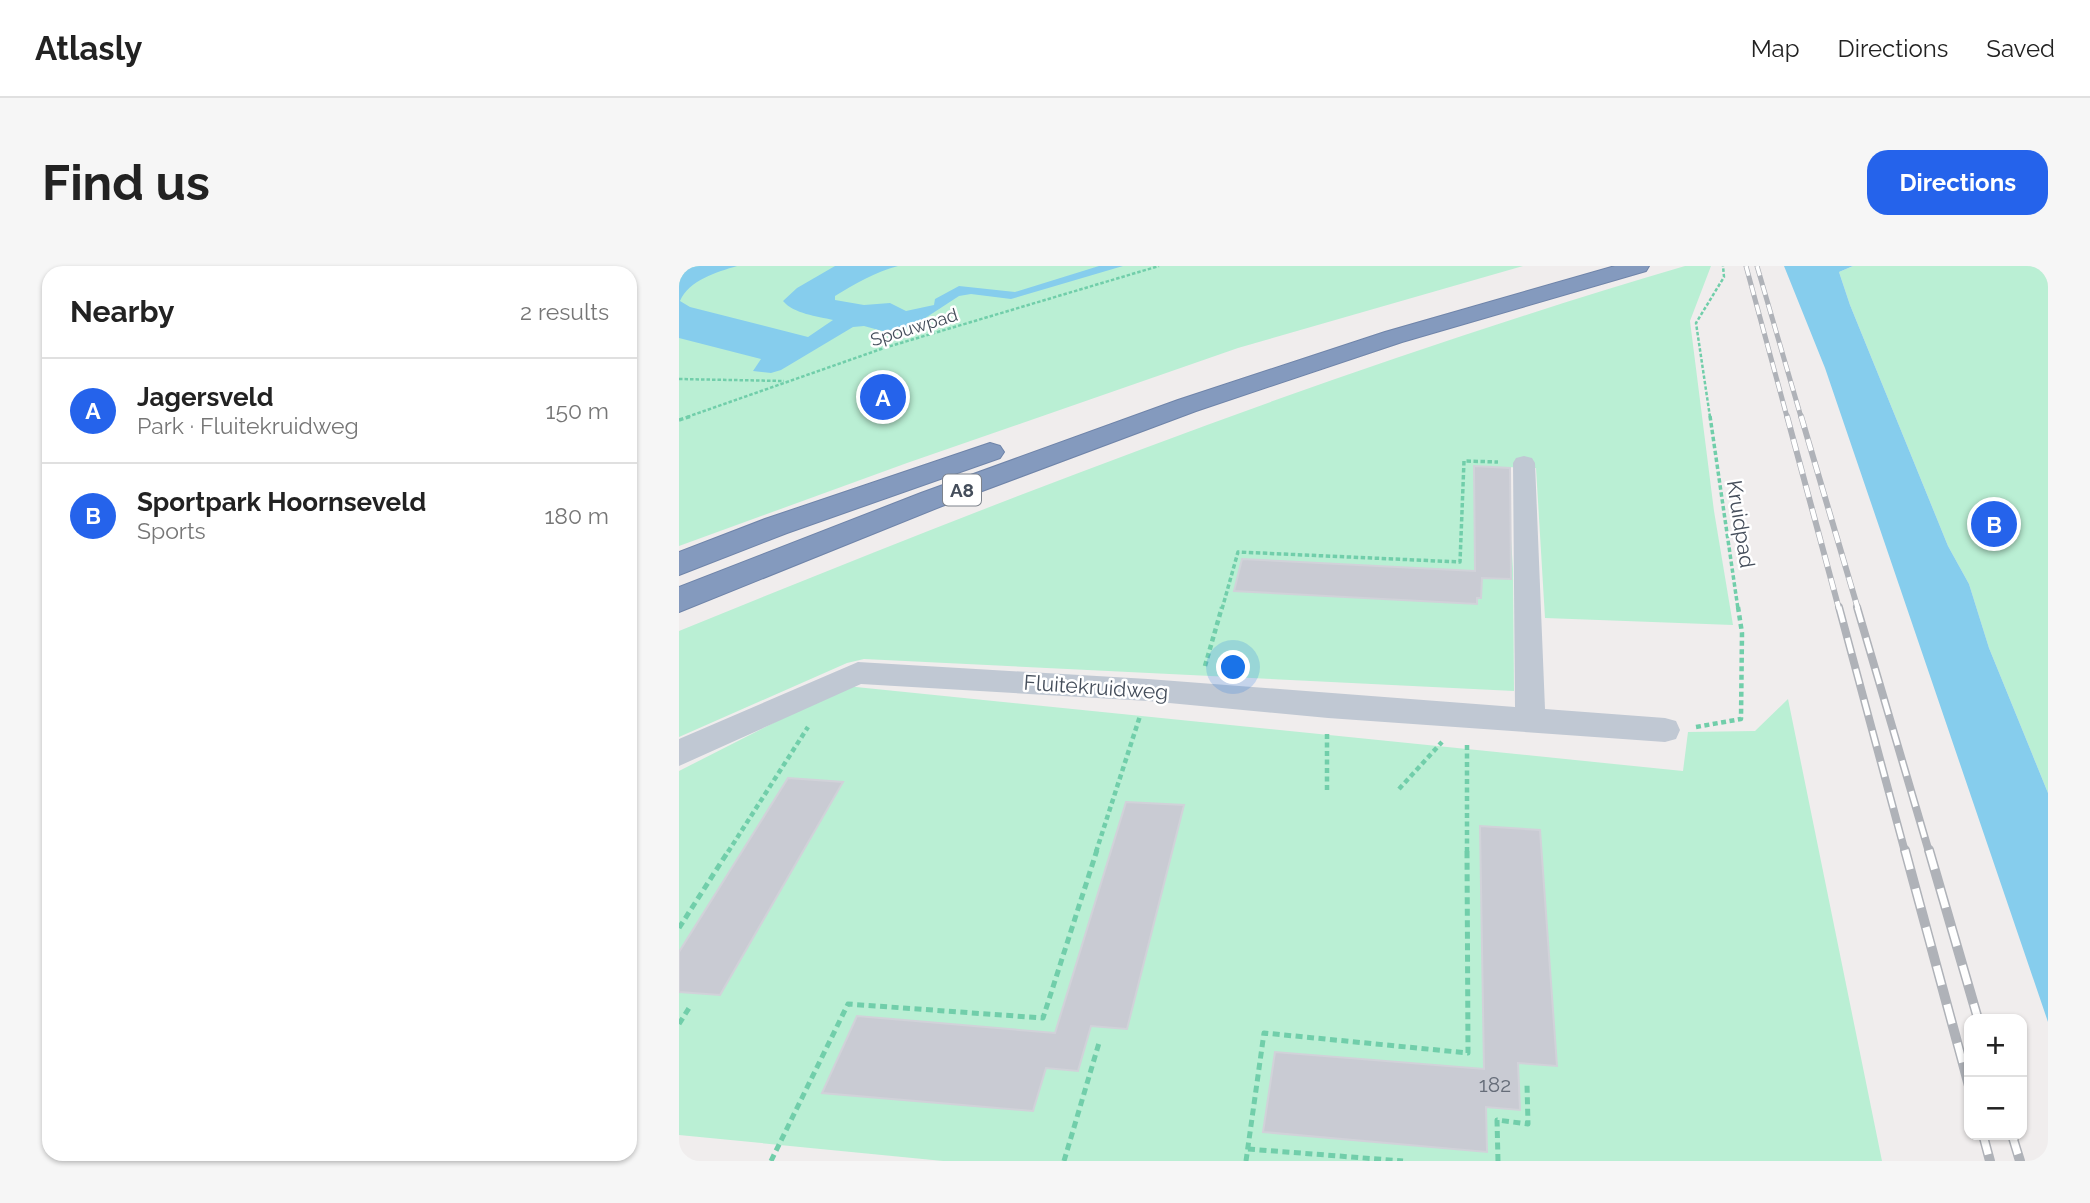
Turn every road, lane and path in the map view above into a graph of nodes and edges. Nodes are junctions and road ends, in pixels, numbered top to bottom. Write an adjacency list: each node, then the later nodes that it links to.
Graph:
1 (1159, 266): 6 (path, Spouwpad)
2 (1565, 266): 9 (highway, A8)
3 (1638, 266): 10 (highway, A8)
4 (1723, 266): 17 (path, Kruidpad)
5 (679, 379): 6 (path)
6 (788, 381): 7 (path, Spouwpad)
7 (679, 420)
8 (1524, 463): 13 (path); 16 (street)
9 (679, 564)
10 (679, 600)
11 (837, 682): 12 (street, Fluitekruidweg); 18 (street, Fluitekruidweg); 21 (path)
12 (1148, 690): 13 (street, Fluitekruidweg); 27 (path)
13 (1197, 694): 14 (street, Fluitekruidweg)
14 (1328, 706): 15 (street, Fluitekruidweg); 20 (path)
15 (1467, 716): 16 (street, Fluitekruidweg); 19 (path); 26 (path)
16 (1530, 720): 17 (street, Fluitekruidweg)
17 (1665, 730)
18 (679, 753)
19 (1399, 789)
20 (1327, 792)
21 (679, 928)
22 (689, 1009): 23 (path)
23 (679, 1024)
24 (1098, 1043): 28 (path)
25 (1527, 1084): 31 (path)
26 (1248, 1149): 29 (path); 30 (path)
27 (771, 1161)
28 (1064, 1161)
29 (1246, 1161)
30 (1402, 1161)
31 (1498, 1161)

